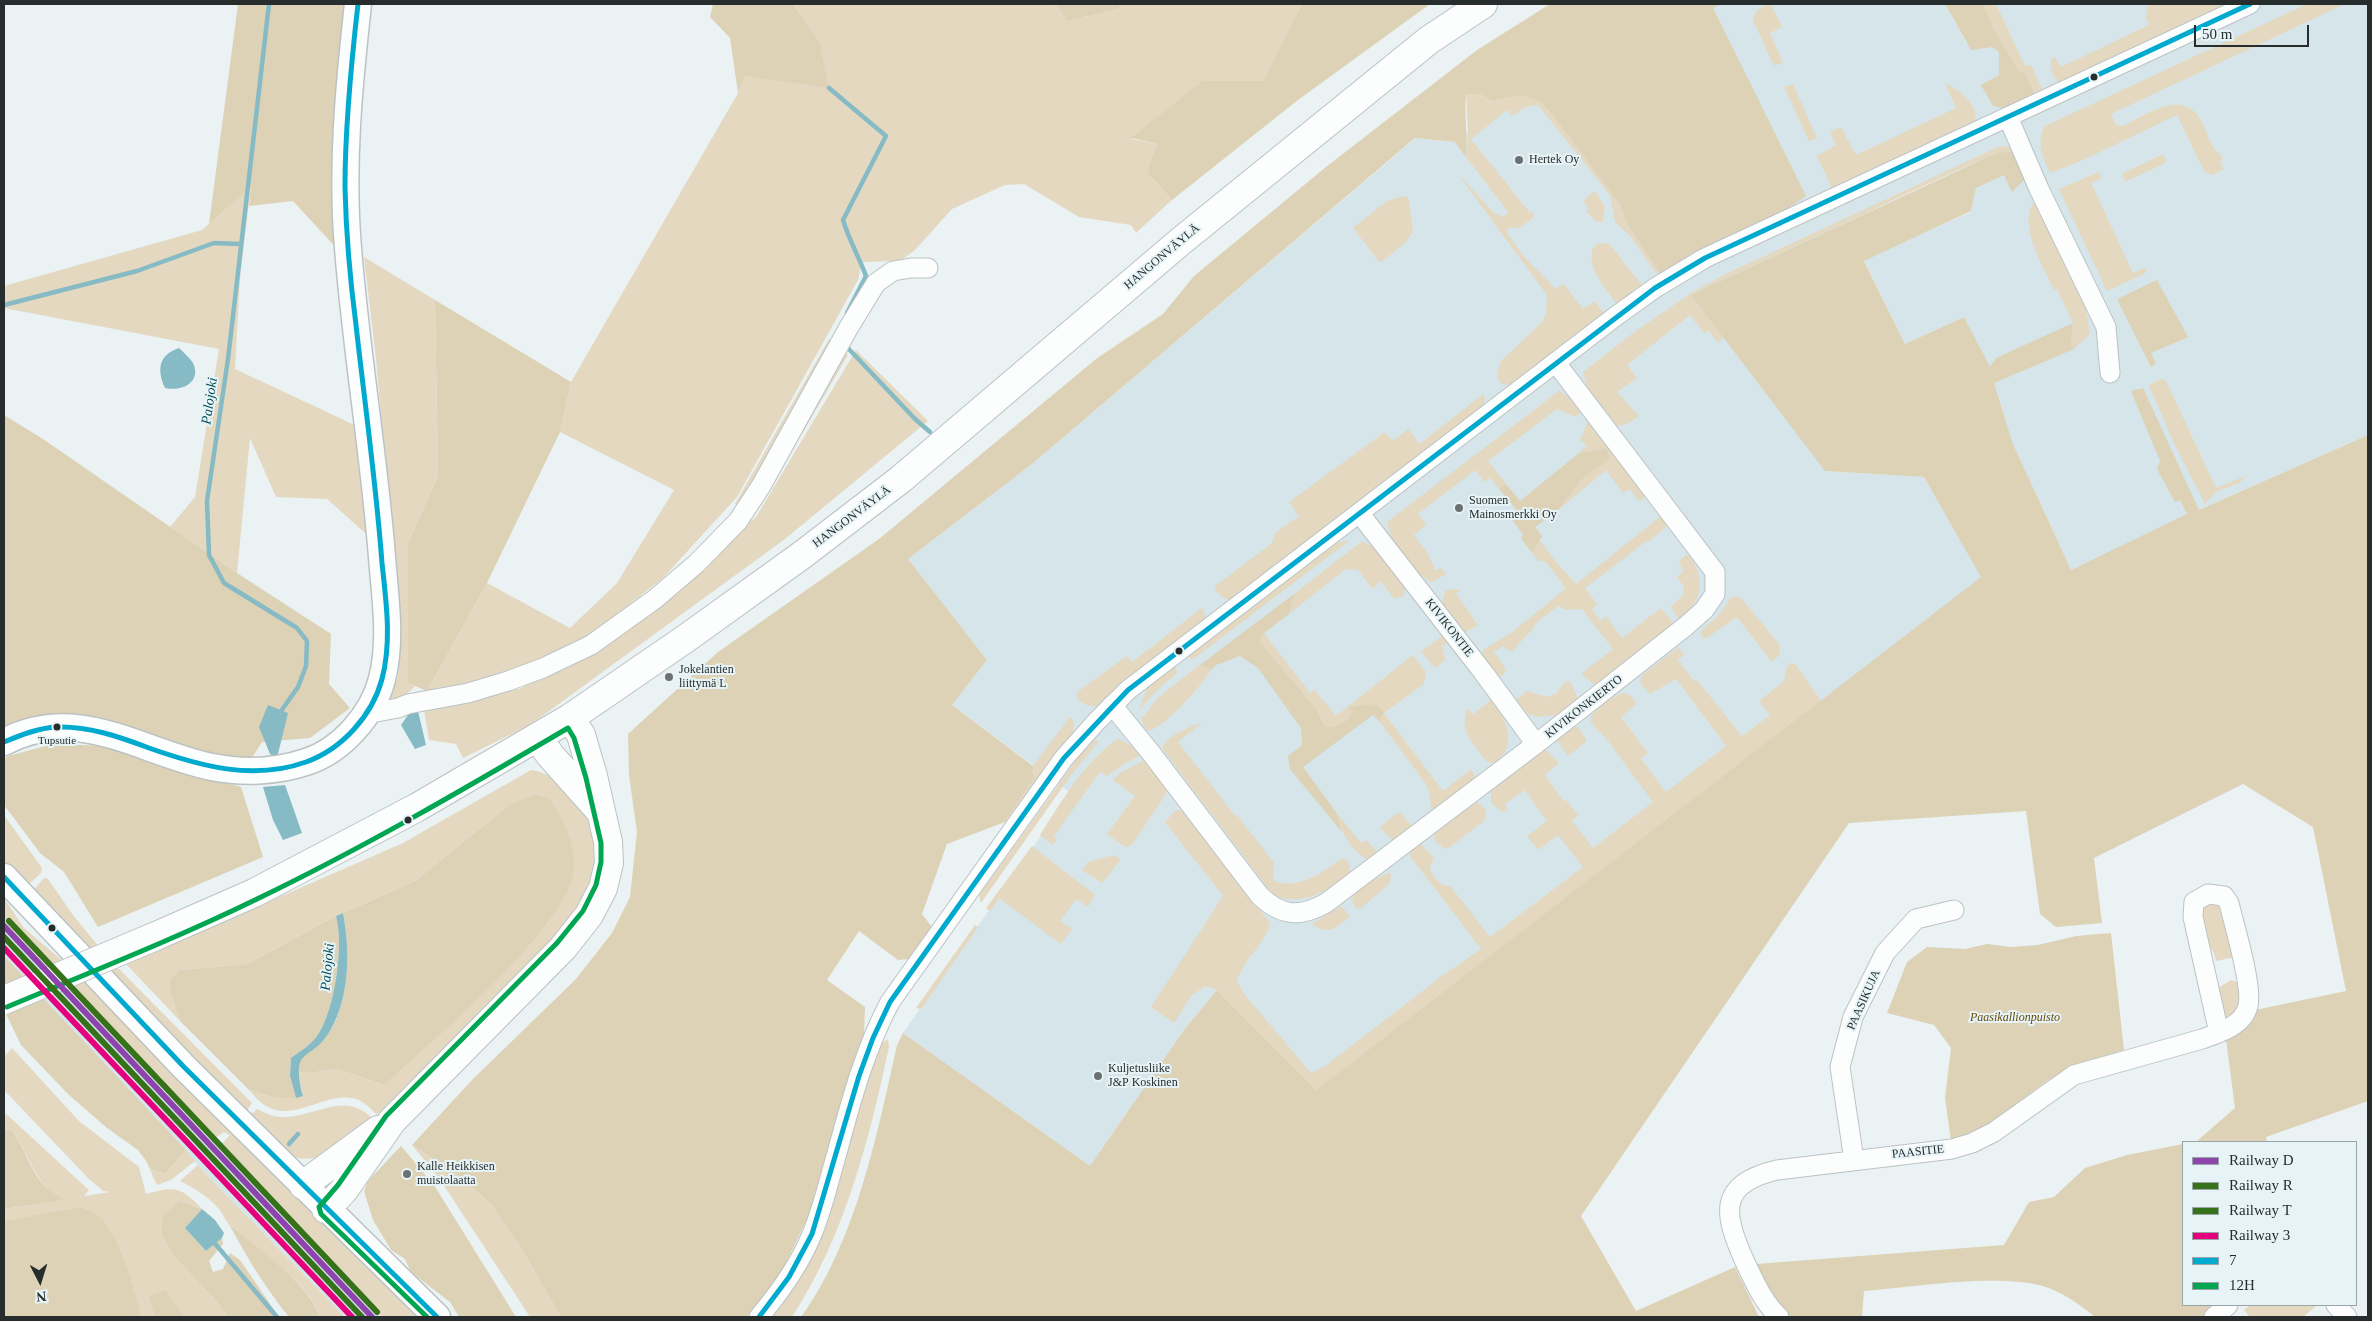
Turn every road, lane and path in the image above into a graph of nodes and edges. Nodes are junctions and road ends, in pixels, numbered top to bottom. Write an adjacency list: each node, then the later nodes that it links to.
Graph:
1 (358, 4): 10 (street)
2 (1483, 4): 11 (highway, HANGONVÄYLÄ)
3 (2250, 4): 4 (street)
4 (2008, 117): 6 (street); 7 (street)
5 (928, 268): 10 (street)
6 (1556, 363): 8 (street); 14 (street, KIVIKONKIERTO)
7 (2110, 373)
8 (1360, 514): 9 (street); 14 (street, KIVIKONTIE)
9 (1112, 706): 14 (street, KIVIKONKIERTO); 27 (street)
10 (366, 714): 13 (street)
11 (570, 718): 12 (highway, HANGONVÄYLÄ); 15 (highway)
12 (537, 738): 15 (highway); 18 (highway, HANGONVÄYLÄ, bridge)
13 (4, 742)
14 (1536, 744)
15 (600, 811): 20 (highway)
16 (4, 877): 22 (street)
17 (1954, 910): 21 (street, PAASIKUJA)
18 (4, 1000)
19 (2220, 1033): 19 (street, PAASITIE); 21 (street, PAASITIE)
20 (392, 1121): 22 (highway); 23 (highway)
21 (1854, 1160): 28 (street, PAASITIE)
22 (302, 1185): 23 (street)
23 (326, 1208): 26 (street)
24 (2227, 1306): 29 (street)
25 (2337, 1306): 30 (street)
26 (437, 1317)
27 (759, 1317)
28 (1779, 1317)
29 (2214, 1317)
30 (2347, 1317)

